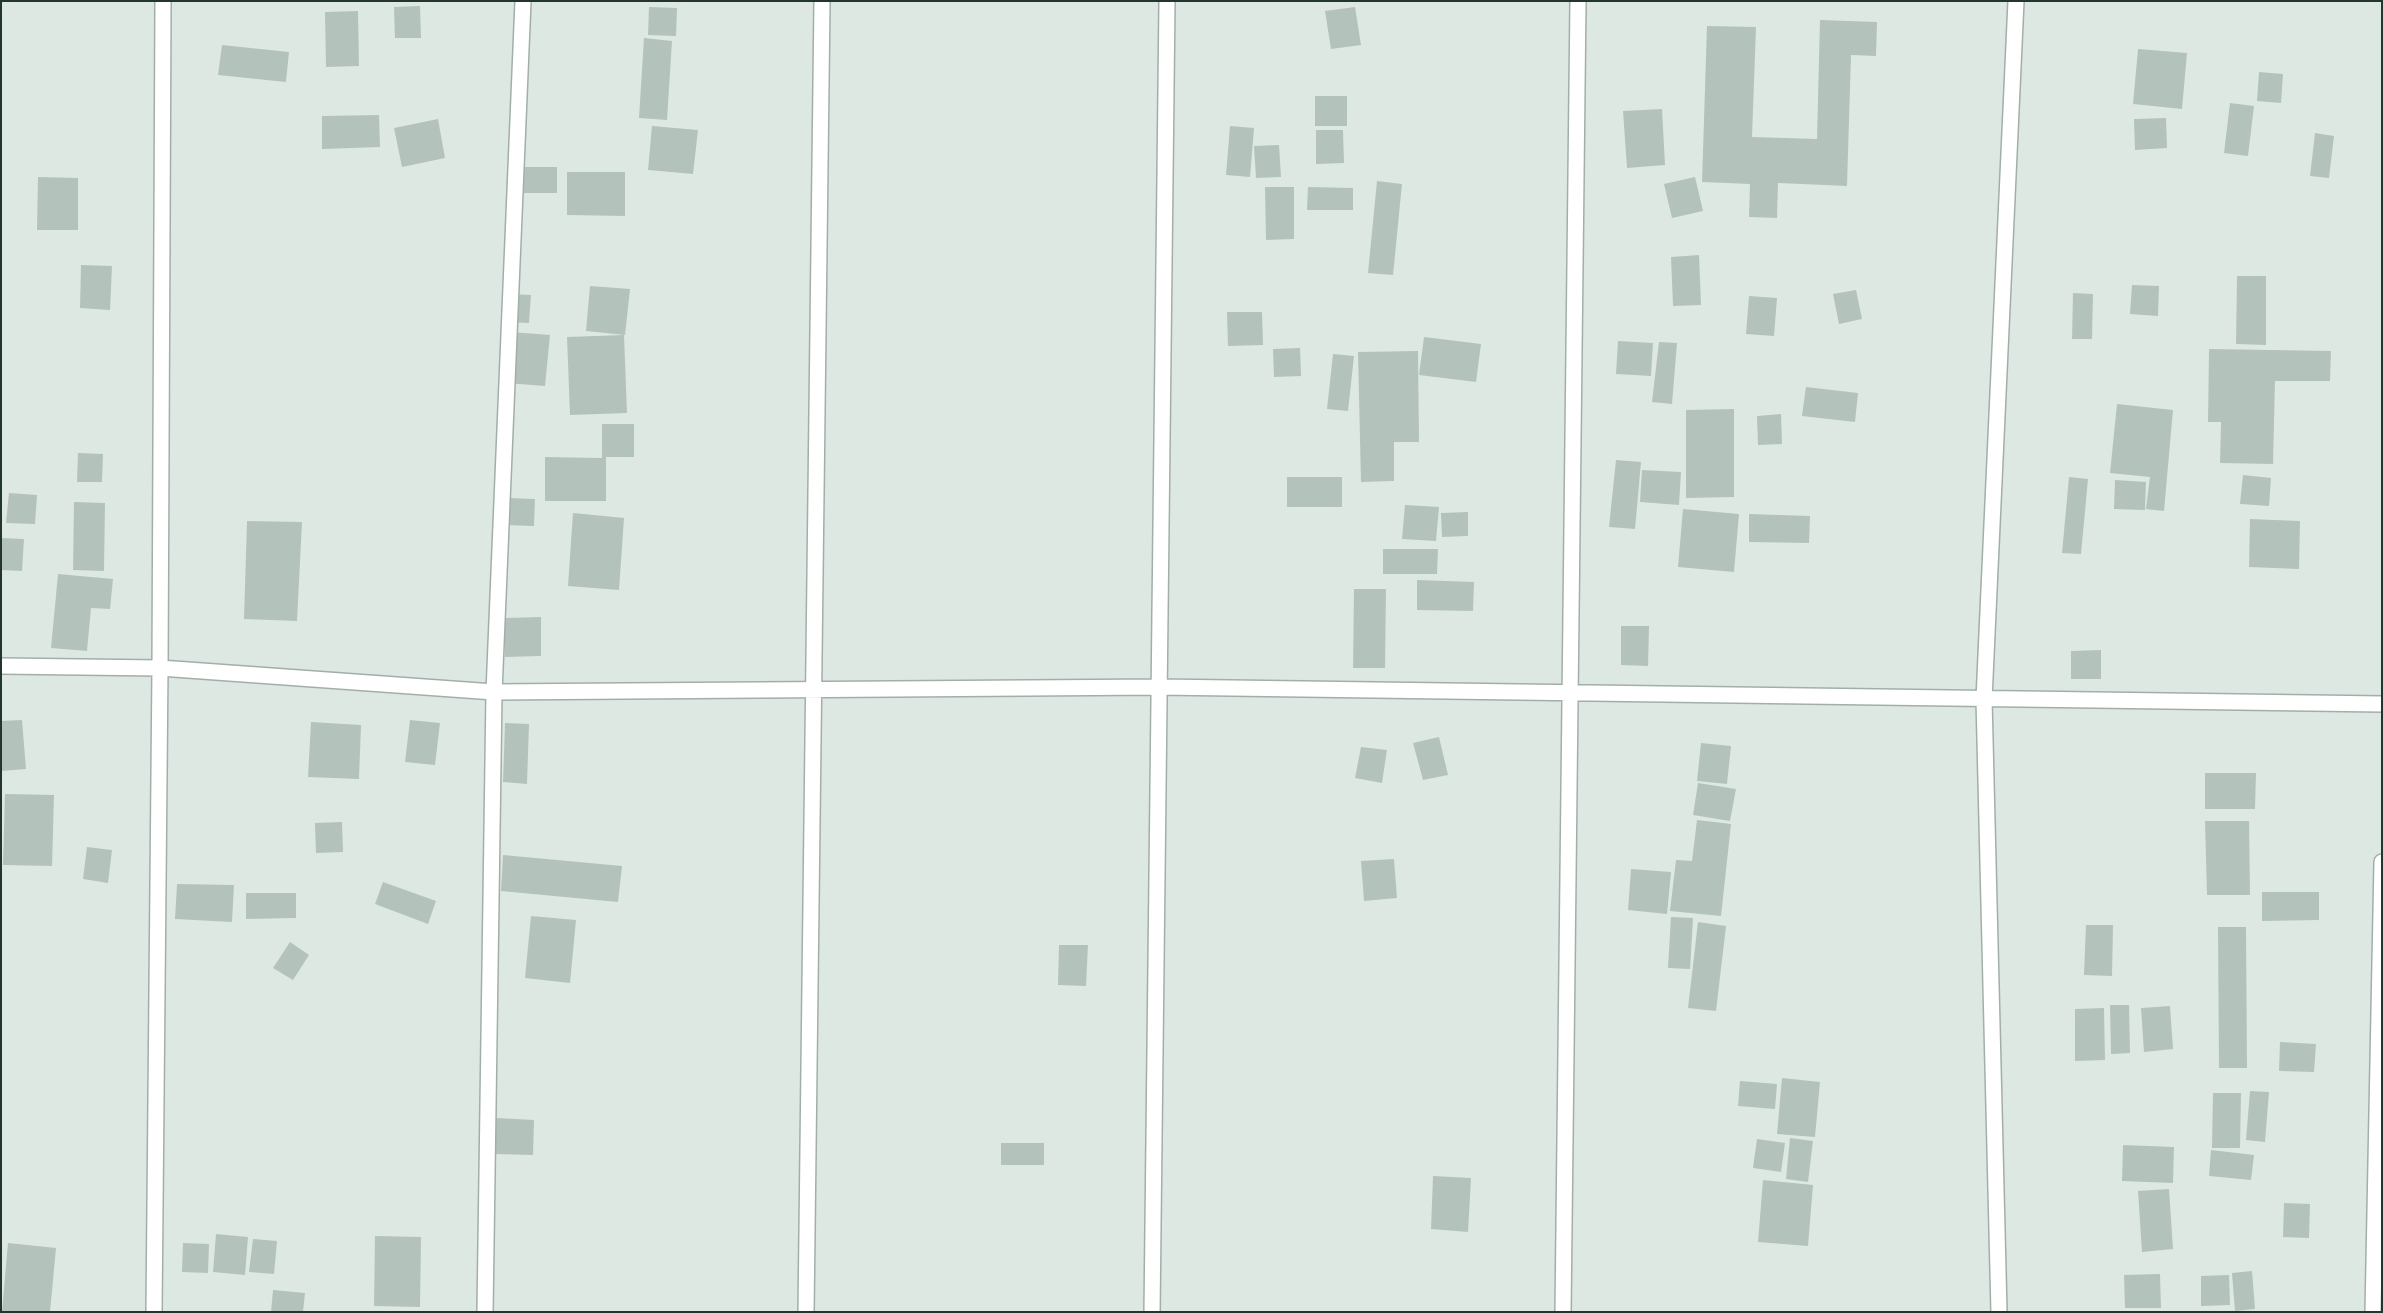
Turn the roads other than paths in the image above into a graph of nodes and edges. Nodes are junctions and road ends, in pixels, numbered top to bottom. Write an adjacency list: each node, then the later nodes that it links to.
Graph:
1 (163, 1): 8 (street)
2 (523, 1): 11 (street)
3 (822, 1): 10 (street)
4 (1167, 1): 9 (street)
5 (1578, 1): 12 (street)
6 (2016, 1): 13 (street)
7 (1, 666): 8 (street)
8 (160, 668): 11 (street); 16 (street)
9 (1159, 687): 10 (street); 12 (street); 19 (street)
10 (813, 690): 11 (street); 18 (street)
11 (494, 692): 17 (street)
12 (1570, 693): 13 (street); 20 (street)
13 (1984, 699): 14 (street); 21 (street)
14 (2382, 704)
15 (2382, 862): 22 (street)
16 (154, 1312)
17 (485, 1312)
18 (806, 1312)
19 (1152, 1312)
20 (1563, 1312)
21 (1999, 1312)
22 (2373, 1312)

